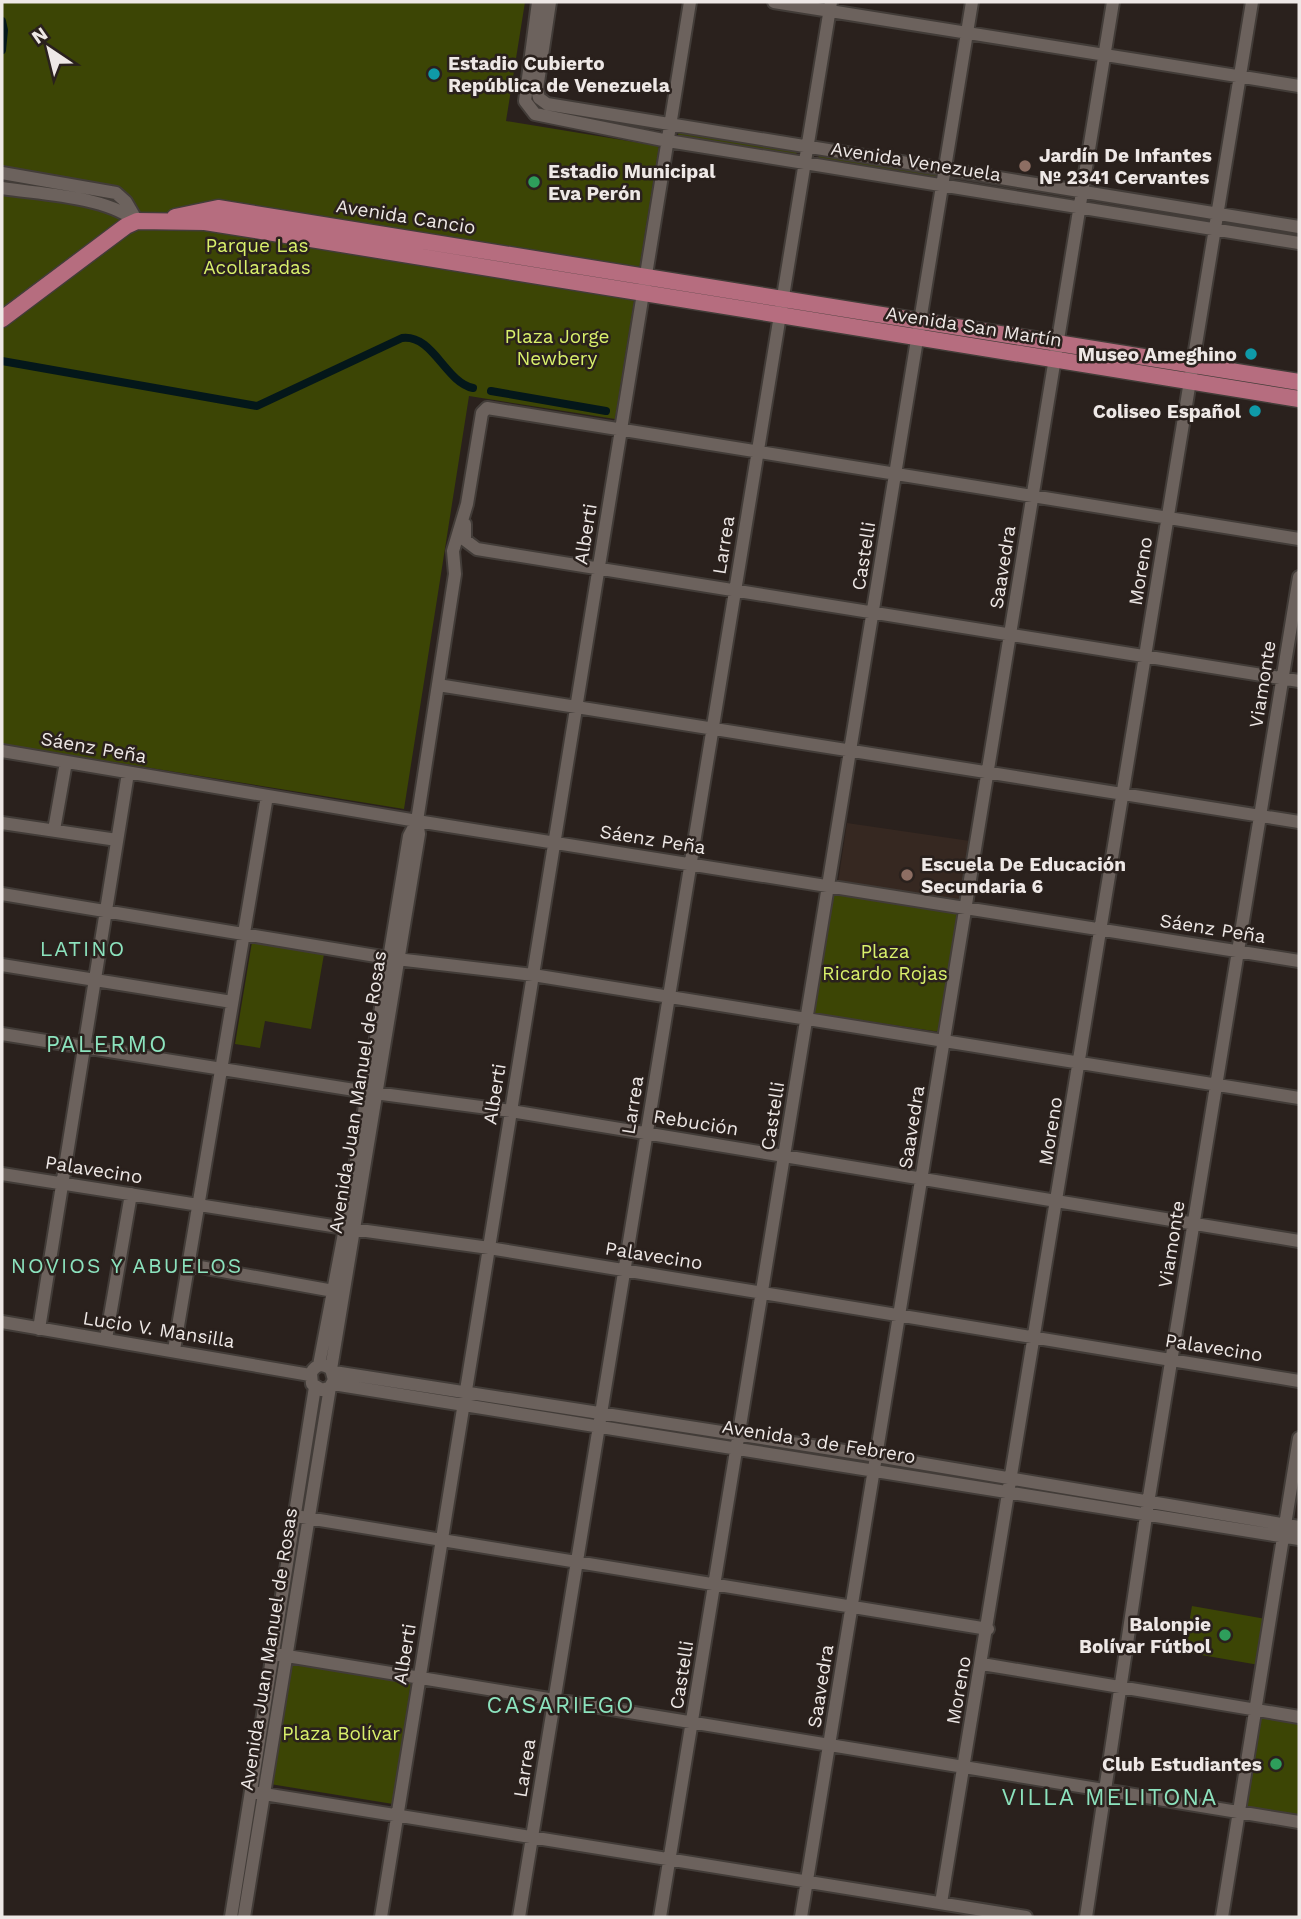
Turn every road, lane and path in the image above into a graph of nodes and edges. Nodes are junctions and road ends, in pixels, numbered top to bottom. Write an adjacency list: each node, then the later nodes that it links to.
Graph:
1 (538, 2): 14 (street)
2 (550, 2): 13 (street)
3 (690, 2): 15 (street, Alberti)
4 (774, 2): 8 (street)
5 (972, 2): 9 (street, Castelli)
6 (1113, 2): 10 (street, Saavedra)
7 (1252, 2): 11 (street, Moreno)
8 (830, 6): 9 (street); 17 (street, Larrea)
9 (967, 33): 10 (street); 19 (street, Castelli)
10 (1105, 55): 11 (street); 23 (street, Saavedra)
11 (1240, 77): 12 (street); 25 (street, Moreno)
12 (1299, 86)
13 (539, 99): 14 (street); 15 (street, Avenida Venezuela)
14 (528, 108): 16 (street, Avenida Venezuela)
15 (670, 126): 16 (street, Alberti); 17 (street, Avenida Venezuela)
16 (668, 141): 18 (street, Avenida Venezuela); 33 (street, Alberti)
17 (807, 148): 18 (street, Larrea); 19 (street, Avenida Venezuela)
18 (805, 163): 21 (street, Avenida Venezuela); 35 (street, Larrea)
19 (945, 170): 21 (street, Castelli); 23 (street, Avenida Venezuela)
20 (2, 173): 26 (street)
21 (942, 185): 24 (street, Avenida Venezuela); 38 (street, Castelli)
22 (2, 188): 26 (street, Avenida Cancio)
23 (1082, 192): 24 (street, Saavedra); 25 (street, Avenida Venezuela)
24 (1080, 207): 30 (street, Avenida Venezuela); 40 (street, Saavedra)
25 (1218, 214): 28 (street, Avenida Venezuela); 30 (street, Moreno)
26 (137, 221): 27 (main road, Avenida Cancio); 37 (main road)
27 (160, 222): 29 (main road, Avenida Cancio); 32 (main road, Avenida Cancio)
28 (1299, 227)
29 (352, 228): 32 (main road); 33 (main road, Avenida Cancio)
30 (1215, 229): 31 (street, Avenida Venezuela); 42 (street, Moreno)
31 (1299, 243)
32 (349, 246): 34 (main road, Avenida Cancio)
33 (646, 277): 34 (street, Alberti); 35 (main road, Avenida San Martín)
34 (643, 294): 36 (main road, Avenida San Martín); 46 (street, Alberti)
35 (783, 298): 36 (street, Larrea); 38 (main road, Avenida San Martín)
36 (780, 316): 39 (main road, Avenida San Martín); 47 (street, Larrea)
37 (2, 319)
38 (920, 320): 39 (street, Castelli); 40 (main road, Avenida San Martín)
39 (918, 338): 41 (main road, Avenida San Martín); 48 (street, Castelli)
40 (1058, 342): 41 (street, Saavedra); 42 (main road, Avenida San Martín)
41 (1055, 360): 43 (main road, Avenida San Martín); 49 (street, Saavedra)
42 (1193, 365): 43 (street, Moreno); 44 (main road, Avenida San Martín)
43 (1191, 382): 45 (main road, Avenida San Martín); 51 (street, Moreno)
44 (1299, 382)
45 (1299, 399)
46 (621, 429): 47 (street); 50 (street, Avenida Juan Manuel de Rosas); 54 (street, Alberti)
47 (758, 451): 48 (street); 57 (street, Larrea)
48 (895, 473): 49 (street); 58 (street, Castelli)
49 (1033, 496): 51 (street); 59 (street, Saavedra)
50 (467, 504): 53 (street); 55 (street, Avenida Juan Manuel de Rosas)
51 (1168, 518): 52 (street); 60 (street, Moreno)
52 (1299, 539)
53 (477, 549): 54 (street); 55 (street)
54 (599, 567): 57 (street); 64 (street, Alberti)
55 (456, 574): 63 (street, Avenida Juan Manuel de Rosas)
56 (1299, 577): 61 (street, Viamonte)
57 (735, 589): 58 (street); 65 (street, Larrea)
58 (873, 612): 59 (street); 67 (street, Castelli)
59 (1010, 634): 60 (street); 70 (street, Saavedra)
60 (1146, 656): 61 (street); 71 (street, Moreno)
61 (1283, 679): 62 (street); 73 (street, Viamonte)
62 (1299, 681)
63 (438, 685): 64 (street); 74 (street, Avenida Juan Manuel de Rosas)
64 (576, 708): 65 (street); 79 (street, Alberti)
65 (712, 730): 67 (street); 80 (street, Larrea)
66 (2, 751): 68 (street, Sáenz Peña)
67 (850, 751): 70 (street); 81 (street, Castelli)
68 (66, 762): 69 (street, Sáenz Peña); 77 (street)
69 (128, 772): 72 (street, Sáenz Peña); 78 (street)
70 (988, 773): 71 (street); 83 (street, Saavedra)
71 (1124, 794): 73 (street); 85 (street, Moreno)
72 (267, 796): 74 (street, Sáenz Peña); 86 (street)
73 (1260, 816): 76 (street); 87 (street, Viamonte)
74 (417, 821): 79 (street, Sáenz Peña); 88 (street, Avenida Juan Manuel de Rosas)
75 (2, 822): 77 (street)
76 (1299, 822)
77 (54, 830): 78 (street)
78 (117, 840): 84 (street)
79 (554, 843): 80 (street, Sáenz Peña); 91 (street, Alberti)
80 (691, 865): 81 (street, Sáenz Peña); 93 (street, Larrea)
81 (829, 886): 83 (street, Sáenz Peña); 95 (street, Castelli)
82 (2, 894): 84 (street)
83 (966, 908): 85 (street, Sáenz Peña); 97 (street, Saavedra)
84 (106, 911): 86 (street); 92 (street)
85 (1102, 929): 87 (street, Sáenz Peña); 99 (street, Moreno)
86 (243, 933): 88 (street); 94 (street)
87 (1238, 951): 89 (street, Sáenz Peña); 101 (street, Viamonte)
88 (393, 958): 91 (street); 102 (street, Avenida Juan Manuel de Rosas)
89 (1299, 961)
90 (2, 965): 92 (street)
91 (533, 975): 93 (street); 104 (street, Alberti)
92 (95, 979): 94 (street); 98 (street)
93 (669, 997): 95 (street); 105 (street, Larrea)
94 (232, 1002): 100 (street)
95 (808, 1019): 97 (street); 106 (street, Castelli)
96 (2, 1034): 98 (street, Rebución)
97 (945, 1041): 99 (street); 108 (street, Saavedra)
98 (84, 1047): 100 (street, Rebución); 109 (street)
99 (1080, 1063): 101 (street); 111 (street, Moreno)
100 (221, 1069): 102 (street, Rebución); 112 (street)
101 (1217, 1085): 103 (street); 113 (street, Viamonte)
102 (371, 1093): 104 (street, Rebución); 114 (street, Avenida Juan Manuel de Rosas)
103 (1299, 1098)
104 (511, 1111): 105 (street, Rebución); 116 (street, Alberti)
105 (647, 1133): 106 (street, Rebución); 118 (street, Larrea)
106 (785, 1156): 108 (street, Rebución); 120 (street, Castelli)
107 (2, 1174): 109 (street, Palavecino)
108 (922, 1179): 111 (street, Rebución); 121 (street, Saavedra)
109 (61, 1183): 110 (street, Palavecino); 123 (street)
110 (131, 1194): 112 (street, Palavecino); 125 (street)
111 (1058, 1201): 113 (street, Rebución); 124 (street, Moreno)
112 (198, 1205): 114 (street, Palavecino); 117 (street)
113 (1194, 1223): 115 (street, Rebución); 127 (street, Viamonte)
114 (349, 1229): 116 (street, Palavecino); 119 (street, Avenida Juan Manuel de Rosas)
115 (1299, 1241)
116 (489, 1248): 118 (street, Palavecino); 130 (street, Alberti)
117 (189, 1265): 119 (street); 126 (street)
118 (625, 1270): 120 (street, Palavecino); 131 (street, Larrea)
119 (338, 1292): 128 (street, Avenida Juan Manuel de Rosas)
120 (763, 1293): 121 (street, Palavecino); 133 (street, Castelli)
121 (900, 1315): 124 (street, Palavecino); 134 (street, Saavedra)
122 (2, 1322): 123 (street, Lucio V. Mansilla)
123 (39, 1329): 125 (street, Lucio V. Mansilla)
124 (1036, 1338): 127 (street, Palavecino); 136 (street, Moreno)
125 (106, 1339): 126 (street, Lucio V. Mansilla)
126 (174, 1350): 128 (street, Lucio V. Mansilla)
127 (1172, 1360): 129 (street, Palavecino); 137 (street, Viamonte)
128 (325, 1377): 130 (street, Avenida 3 de Febrero); 138 (street, Avenida Juan Manuel de Rosas)
129 (1299, 1381)
130 (465, 1397): 131 (street, Avenida 3 de Febrero); 141 (street, Alberti)
131 (600, 1419): 133 (street, Avenida 3 de Febrero); 142 (street, Larrea)
132 (1299, 1438): 139 (street)
133 (739, 1441): 134 (street, Avenida 3 de Febrero); 135 (street, Avenida 3 de Febrero); 143 (street, Castelli)
134 (877, 1456): 135 (street, Saavedra); 136 (street, Avenida 3 de Febrero)
135 (875, 1470): 136 (street, Avenida 3 de Febrero); 144 (street, Saavedra)
136 (1012, 1485): 137 (street, Avenida 3 de Febrero); 145 (street, Moreno)
137 (1148, 1509): 139 (street, Avenida 3 de Febrero); 149 (street, Viamonte)
138 (301, 1517): 141 (street); 146 (street, Avenida Juan Manuel de Rosas)
139 (1290, 1529): 140 (street, Avenida 3 de Febrero); 151 (street)
140 (1299, 1539)
141 (441, 1542): 142 (street); 148 (street, Alberti)
142 (577, 1564): 143 (street); 150 (street, Larrea)
143 (715, 1586): 144 (street); 153 (street, Castelli)
144 (853, 1608): 145 (street); 154 (street, Saavedra)
145 (988, 1629): 147 (street, Moreno)
146 (280, 1655): 148 (street); 157 (street, Avenida Juan Manuel de Rosas)
147 (982, 1664): 149 (street); 155 (street, Moreno)
148 (419, 1677): 150 (street); 159 (street, Alberti)
149 (1121, 1686): 151 (street); 156 (street, Viamonte)
150 (555, 1699): 153 (street); 161 (street, Larrea)
151 (1255, 1709): 152 (street); 158 (street)
152 (1299, 1717)
153 (692, 1723): 154 (street); 162 (street, Castelli)
154 (830, 1745): 155 (street); 163 (street, Saavedra)
155 (964, 1767): 156 (street); 164 (street, Moreno)
156 (1105, 1791): 158 (street); 172 (street, Viamonte)
157 (259, 1793): 159 (street); 165 (street, Avenida Juan Manuel de Rosas); 166 (street, Avenida Juan Manuel de Rosas)
158 (1239, 1813): 160 (street); 173 (street)
159 (397, 1814): 161 (street); 167 (street, Alberti)
160 (1299, 1822)
161 (532, 1838): 162 (street); 168 (street, Larrea)
162 (669, 1859): 163 (street); 169 (street, Castelli)
163 (808, 1881): 164 (street); 170 (street, Saavedra)
164 (941, 1903): 171 (street)
165 (231, 1917)
166 (244, 1917)
167 (381, 1917)
168 (519, 1917)
169 (660, 1917)
170 (801, 1917)
171 (1026, 1917)
172 (1086, 1917)
173 (1222, 1917)

